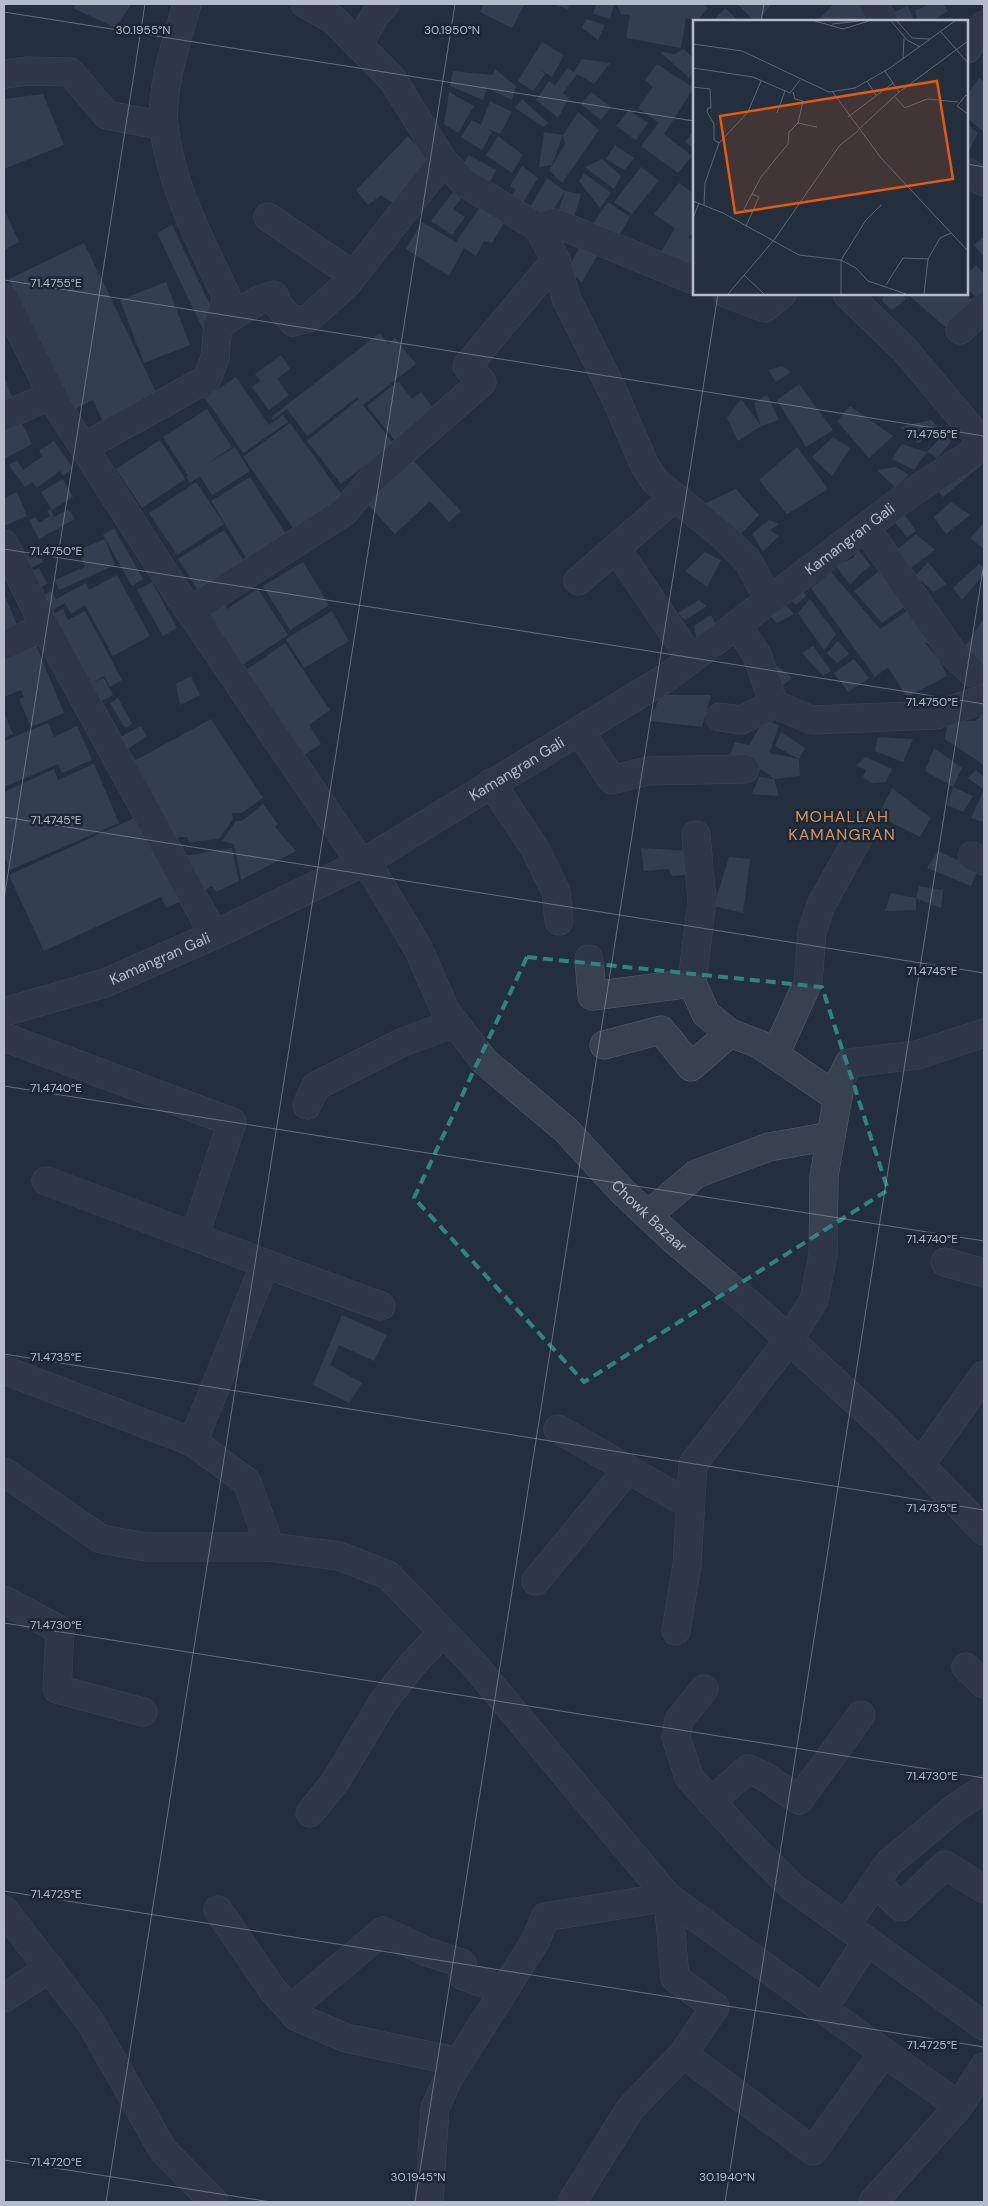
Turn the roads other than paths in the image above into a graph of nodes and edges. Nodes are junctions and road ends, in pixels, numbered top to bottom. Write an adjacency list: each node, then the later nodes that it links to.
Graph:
1 (187, 4): 10 (street)
2 (305, 4): 7 (street)
3 (385, 4): 7 (street)
4 (874, 4): 5 (street)
5 (882, 20)
6 (984, 25): 8 (street)
7 (358, 45): 11 (street)
8 (968, 48)
9 (4, 74): 10 (street)
10 (164, 126): 24 (street)
11 (443, 161): 15 (street); 17 (street)
12 (968, 173): 13 (street)
13 (984, 182)
14 (268, 217): 17 (street)
15 (538, 228): 16 (street); 18 (street)
16 (556, 260): 30 (street); 36 (street)
17 (353, 276): 24 (street)
18 (693, 280)
19 (730, 295): 20 (street)
20 (781, 295)
21 (848, 295): 28 (street)
22 (4, 298): 26 (street, Chowk Bazaar)
23 (984, 308): 25 (street)
24 (218, 325): 29 (street)
25 (960, 330)
26 (52, 395): 27 (street); 29 (street, Chowk Bazaar)
27 (4, 416)
28 (984, 445): 31 (street, Kamangran Gali)
29 (84, 447): 36 (street, Chowk Bazaar)
30 (674, 497): 33 (street); 35 (street)
31 (866, 528): 35 (street, Kamangran Gali); 41 (street)
32 (4, 544): 38 (street)
33 (616, 548): 34 (street); 40 (street)
34 (578, 581)
35 (769, 600): 37 (street, Kamangran Gali)
36 (190, 611): 50 (street, Chowk Bazaar)
37 (737, 625): 40 (street, Kamangran Gali); 43 (street)
38 (45, 627): 39 (street); 52 (street)
39 (4, 645)
40 (692, 659): 45 (street, Kamangran Gali)
41 (973, 673)
42 (984, 699): 43 (street)
43 (774, 704): 44 (street)
44 (720, 717)
45 (580, 730): 46 (street); 47 (street, Kamangran Gali)
46 (745, 769)
47 (491, 783): 50 (street, Kamangran Gali); 51 (street)
48 (865, 826): 61 (street)
49 (696, 835): 54 (street)
50 (364, 862): 52 (street, Kamangran Gali); 56 (street, Chowk Bazaar)
51 (559, 921)
52 (214, 936): 55 (street, Kamangran Gali)
53 (589, 959): 54 (street)
54 (692, 983): 58 (street)
55 (4, 1012)
56 (454, 1023): 63 (street); 66 (street, Chowk Bazaar)
57 (984, 1032): 62 (street)
58 (730, 1033): 60 (street); 61 (street)
59 (4, 1037): 67 (street)
60 (604, 1044)
61 (775, 1055): 62 (street)
62 (838, 1098): 64 (street)
63 (307, 1105)
64 (831, 1136): 66 (street); 72 (street)
65 (46, 1181): 67 (street)
66 (648, 1215): 72 (street, Chowk Bazaar)
67 (195, 1235): 69 (street)
68 (945, 1262): 70 (street)
69 (265, 1264): 71 (street); 76 (street)
70 (984, 1273)
71 (381, 1306)
72 (789, 1340): 77 (street, Chowk Bazaar); 80 (street)
73 (4, 1370): 76 (street)
74 (984, 1374): 77 (street)
75 (558, 1429): 78 (street)
76 (193, 1442): 82 (street)
77 (920, 1465): 81 (street, Chowk Bazaar)
78 (628, 1469): 80 (street); 83 (street)
79 (4, 1472): 82 (street)
80 (690, 1505): 85 (street)
81 (984, 1530)
82 (270, 1547): 86 (street)
83 (536, 1582)
84 (4, 1600): 88 (street)
85 (676, 1631)
86 (443, 1632): 92 (street); 95 (street)
87 (704, 1689): 91 (street)
88 (143, 1712)
89 (860, 1715): 91 (street)
90 (984, 1789): 93 (street)
91 (711, 1802): 98 (street)
92 (310, 1813)
93 (875, 1883): 94 (street); 98 (street)
94 (984, 1889)
95 (668, 1897): 101 (street); 104 (street); 107 (street)
96 (4, 1910): 100 (street)
97 (218, 1910): 103 (street)
98 (846, 1925): 99 (street)
99 (867, 1941): 104 (street); 105 (street)
100 (50, 1968): 102 (street); 111 (street)
101 (504, 1990): 103 (street); 108 (street)
102 (4, 1998)
103 (290, 2009): 108 (street)
104 (823, 2009): 106 (street)
105 (984, 2026)
106 (884, 2052): 107 (street); 110 (street)
107 (683, 2054): 113 (street)
108 (459, 2062): 112 (street)
109 (984, 2067): 110 (street)
110 (959, 2106): 114 (street)
111 (214, 2202)
112 (429, 2202)
113 (572, 2202)
114 (873, 2202)

